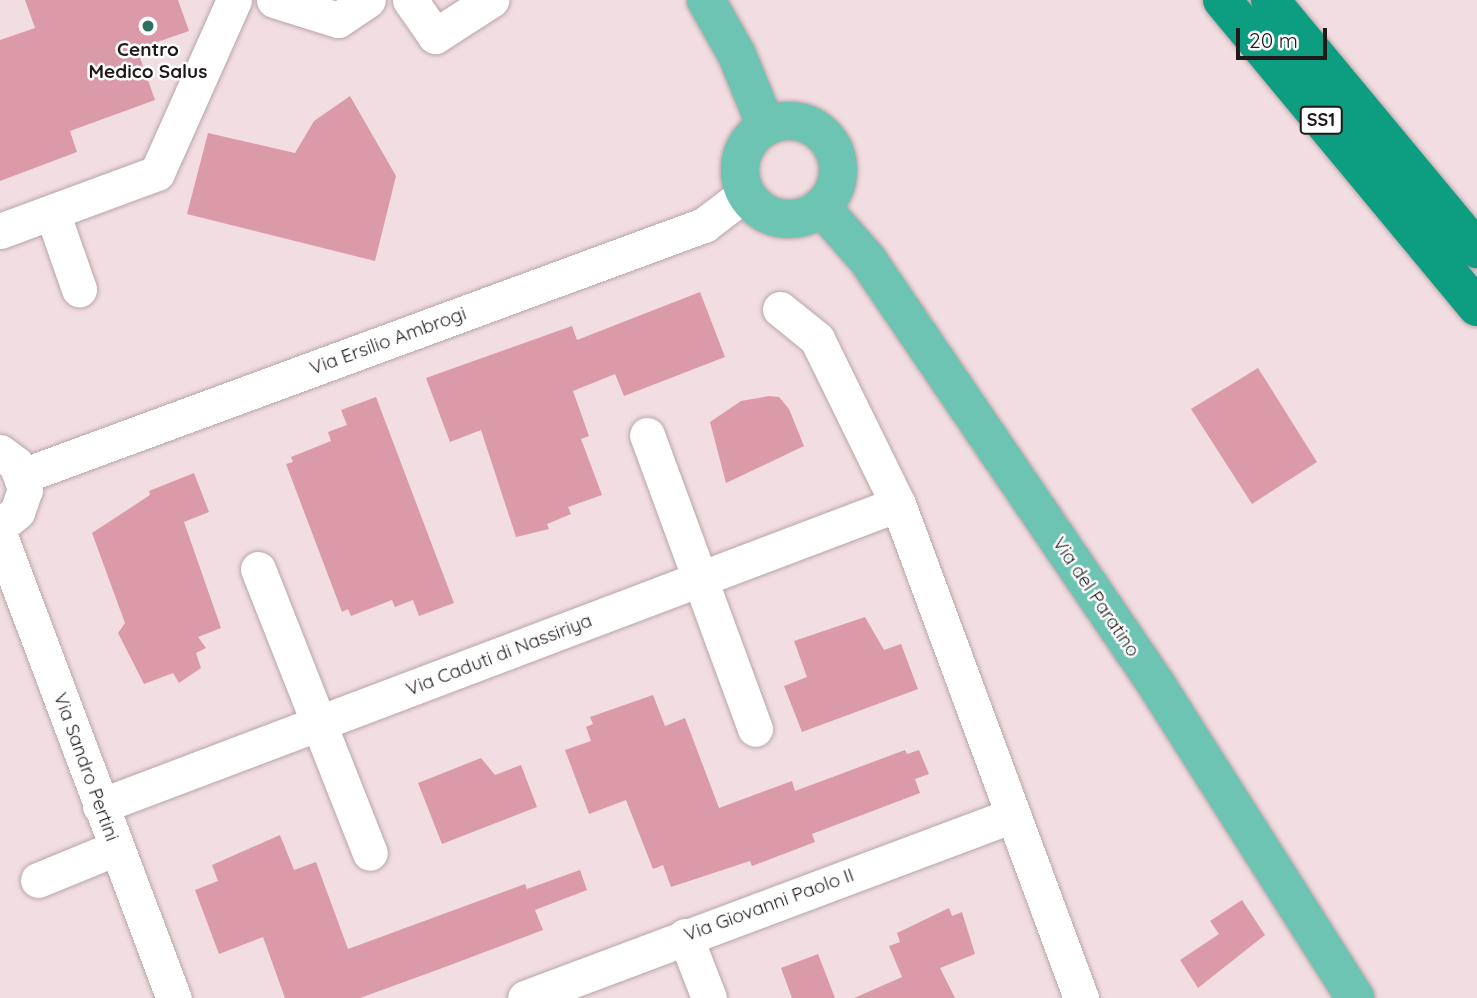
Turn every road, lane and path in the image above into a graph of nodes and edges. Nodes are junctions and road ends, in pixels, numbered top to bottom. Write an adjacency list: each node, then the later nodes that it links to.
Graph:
1 (234, 0): 12 (street)
2 (274, 0): 3 (street)
3 (369, 0)
4 (410, 0): 5 (street)
5 (491, 0)
6 (706, 0): 9 (main road)
7 (1222, 0): 16 (highway, SS1)
8 (1270, 0): 14 (highway, SS1)
9 (766, 126): 10 (main road); 11 (main road)
10 (746, 193): 11 (main road); 19 (street, Via Ersilio Ambrogi)
11 (821, 207): 37 (main road, Via del Paratino)
12 (52, 212): 13 (street); 15 (street)
13 (0, 232)
14 (1477, 249)
15 (79, 289)
16 (1477, 307)
17 (780, 309): 20 (street)
18 (647, 435): 24 (street)
19 (11, 464): 21 (street, Via Ersilio Ambrogi)
20 (898, 504): 24 (street, Via Caduti di Nassiriya); 28 (street)
21 (0, 526)
22 (0, 536): 27 (street, Via Sandro Pertini)
23 (258, 569): 25 (street)
24 (699, 578): 25 (street, Via Caduti di Nassiriya); 26 (street)
25 (321, 724): 27 (street, Via Caduti di Nassiriya); 30 (street)
26 (755, 729)
27 (100, 806): 29 (street, Via Sandro Pertini)
28 (1013, 815): 32 (street, Via Giovanni Paolo II); 36 (street)
29 (116, 848): 31 (street); 33 (street, Via Sandro Pertini)
30 (370, 853)
31 (38, 880)
32 (685, 936): 34 (street, Via Giovanni Paolo II); 35 (street)
33 (174, 998)
34 (525, 998)
35 (709, 998)
36 (1081, 998)
37 (1355, 998)

